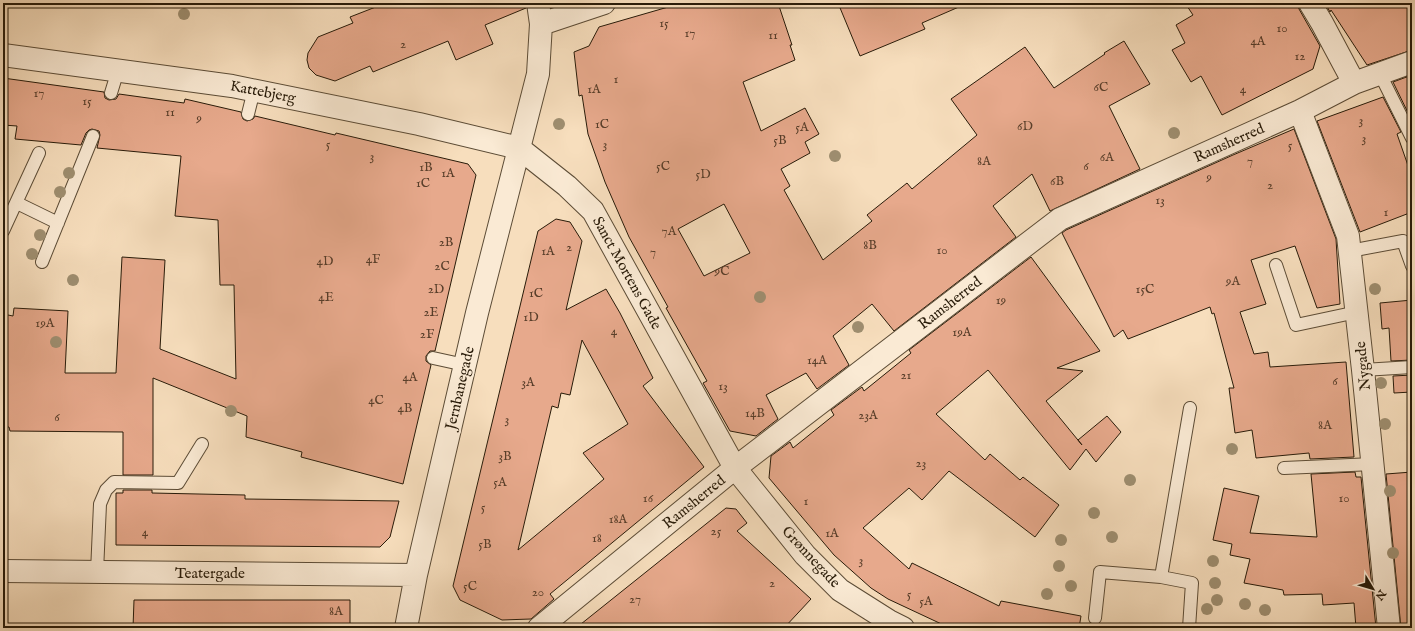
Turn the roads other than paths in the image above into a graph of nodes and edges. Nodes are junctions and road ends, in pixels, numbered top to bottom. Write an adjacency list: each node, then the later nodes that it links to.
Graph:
1 (604, 3): 3 (street)
2 (1310, 3): 8 (street)
3 (539, 13): 15 (street)
4 (3, 56): 6 (street, Kattebjerg)
5 (1412, 62): 7 (street, Ramsherred)
6 (118, 70): 9 (street, Kattebjerg); 10 (lane)
7 (1380, 74): 8 (street, Ramsherred); 14 (lane)
8 (1354, 83): 11 (street, Ramsherred)
9 (254, 90): 12 (lane); 15 (street, Kattebjerg)
10 (111, 93)
11 (1300, 111): 20 (street, Nygade); 32 (street, Ramsherred)
12 (248, 114)
13 (93, 136): 18 (lane)
14 (1412, 138)
15 (519, 148): 26 (street, Jernbanegade); 32 (street, Sanct Mortens Gade)
16 (39, 153): 17 (lane)
17 (17, 203): 18 (lane); 19 (lane)
18 (58, 223): 21 (lane)
19 (3, 232)
20 (1350, 251): 23 (lane); 24 (street, Nygade)
21 (42, 262)
22 (1276, 265): 24 (lane)
23 (1412, 266)
24 (1357, 312): 28 (street, Nygade)
25 (433, 358): 26 (lane)
26 (465, 365): 36 (street, Jernbanegade)
27 (1412, 367): 28 (lane)
28 (1363, 370): 31 (street, Nygade)
29 (1190, 408): 37 (lane)
30 (202, 444): 35 (lane)
31 (1373, 464): 33 (lane); 43 (street, Nygade)
32 (735, 468): 39 (street, Grønnegade); 41 (street, Ramsherred)
33 (1284, 468)
34 (3, 571): 35 (street, Teatergade)
35 (97, 572): 36 (street, Teatergade)
36 (416, 575): 40 (street, Jernbanegade)
37 (1161, 577): 38 (lane); 42 (lane)
38 (1095, 618)
39 (893, 626)
40 (406, 628)
41 (539, 628)
42 (1189, 628)
43 (1389, 628)

